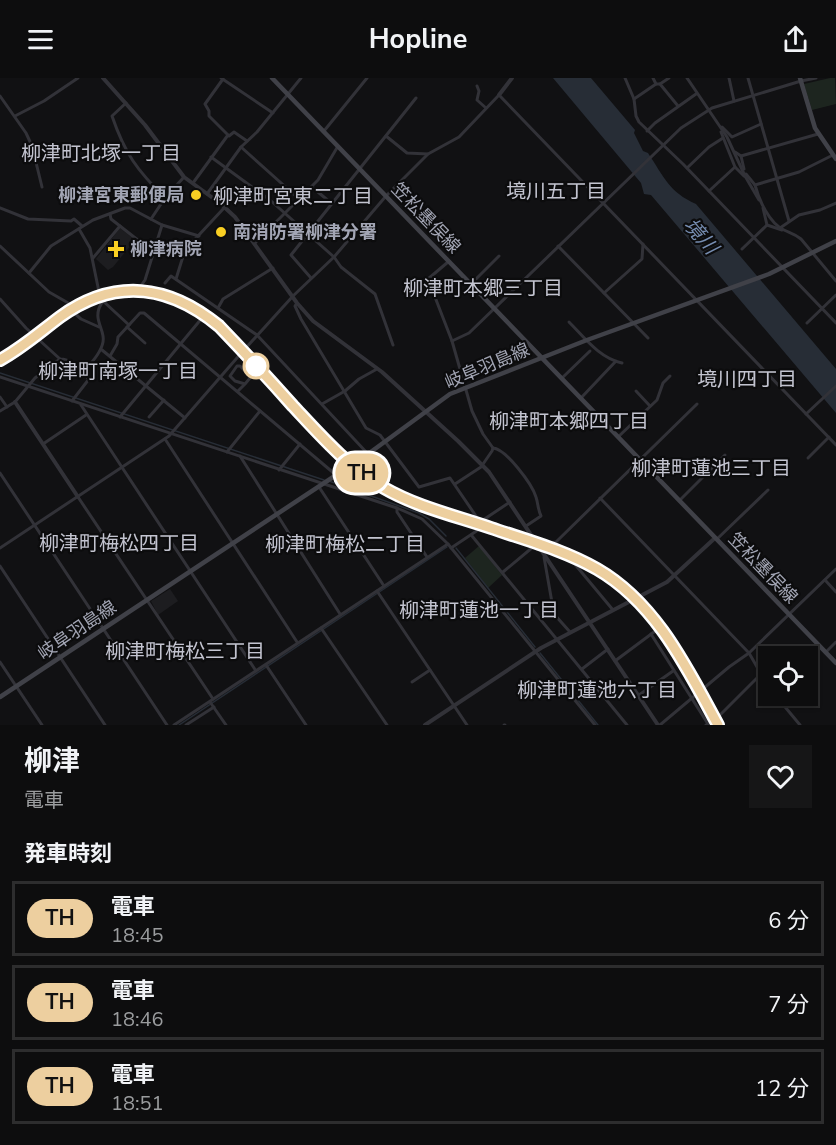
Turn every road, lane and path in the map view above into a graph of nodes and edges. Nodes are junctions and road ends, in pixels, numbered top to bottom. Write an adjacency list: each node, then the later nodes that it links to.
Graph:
1 (78, 78): 32 (street)
2 (103, 78): 27 (street)
3 (272, 78): 18 (main road, 笠松墨俣線)
4 (301, 78): 18 (street)
5 (367, 78): 36 (street)
6 (513, 78): 19 (street)
7 (625, 78): 24 (street)
8 (652, 78): 16 (street)
9 (669, 78): 16 (street)
10 (687, 78): 20 (street)
11 (729, 78): 26 (street)
12 (748, 78): 21 (street)
13 (816, 78): 15 (street)
14 (222, 79): 31 (street); 39 (street)
15 (801, 79): 21 (street); 38 (main road)
16 (658, 84): 24 (street); 28 (street)
17 (477, 86): 29 (street)
18 (288, 94): 31 (street); 36 (main road, 笠松墨俣線)
19 (499, 94): 29 (street); 68 (street)
20 (696, 94): 28 (street); 30 (street)
21 (753, 95): 26 (street); 34 (street)
22 (0, 96): 25 (street)
23 (416, 98): 40 (street)
24 (634, 99): 37 (street)
25 (2, 101): 32 (street)
26 (734, 101): 30 (street)
27 (126, 103): 57 (street); 66 (street)
28 (678, 106): 37 (street)
29 (486, 108): 48 (street)
30 (708, 111): 33 (street); 43 (street)
31 (273, 113): 42 (street)
32 (15, 116): 61 (street)
33 (718, 124): 34 (street); 35 (street)
34 (761, 124): 46 (street)
35 (722, 130): 41 (street); 47 (street)
36 (324, 131): 44 (main road, 笠松墨俣線)
37 (647, 131): 43 (street)
38 (818, 134): 46 (street); 51 (main road)
39 (228, 135): 42 (street); 50 (street)
40 (386, 136): 48 (street); 54 (street)
41 (723, 138): 52 (street); 55 (street)
42 (247, 141): 45 (street)
43 (664, 145): 55 (street); 68 (street)
44 (338, 146): 54 (main road, 笠松墨俣線); 62 (street)
45 (241, 147): 53 (street); 67 (street)
46 (768, 149): 49 (street); 58 (street)
47 (734, 151): 49 (street); 56 (street)
48 (428, 154): 65 (street)
49 (741, 156): 56 (street)
50 (211, 157): 53 (street); 59 (street)
51 (834, 157): 58 (street)
52 (735, 167): 56 (street); 63 (street)
53 (226, 168): 64 (street); 75 (street)
54 (360, 168): 65 (main road, 笠松墨俣線); 69 (street)
55 (687, 168): 63 (street)
56 (744, 174): 60 (street); 71 (street)
57 (184, 177): 59 (street); 66 (street)
58 (777, 179): 60 (street); 78 (street)
59 (192, 184): 64 (street)
60 (755, 185): 71 (street)
61 (42, 187)
62 (312, 187): 67 (street); 69 (street)
63 (709, 191): 87 (street)
64 (207, 194): 72 (street)
65 (386, 196): 97 (street); 99 (main road, 笠松墨俣線)
66 (165, 198): 77 (street)
67 (299, 199): 75 (street)
68 (604, 203): 90 (street); 92 (street)
69 (331, 204): 85 (street)
70 (835, 204): 74 (street); 78 (street)
71 (763, 205): 80 (street); 84 (street)
72 (225, 207): 86 (street); 89 (street)
73 (0, 208): 81 (street)
74 (836, 209)
75 (286, 213): 85 (street); 89 (street)
76 (110, 214): 77 (street); 81 (street); 82 (street)
77 (151, 219): 79 (street)
78 (789, 221): 84 (street)
79 (162, 225): 86 (street); 94 (street)
80 (767, 225): 84 (street); 87 (street)
81 (82, 226): 83 (street)
82 (120, 226): 94 (street); 98 (street)
83 (79, 229): 98 (street); 101 (street)
84 (782, 229): 95 (street)
85 (308, 233): 97 (street); 102 (street)
86 (199, 236): 103 (street)
87 (754, 238): 93 (street); 116 (street)
88 (836, 242): 95 (main road, 岐阜羽島線)
89 (255, 243): 100 (street)
90 (643, 244): 108 (street); 165 (street)
91 (0, 246): 101 (street)
92 (558, 246): 108 (street); 115 (street)
93 (742, 249)
94 (154, 251): 107 (street)
95 (814, 253): 104 (street); 126 (main road, 岐阜羽島線)
96 (499, 256): 106 (street)
97 (334, 257): 102 (street); 130 (street)
98 (93, 258): 107 (street)
99 (448, 261): 106 (main road, 笠松墨俣線); 127 (street)
100 (273, 268): 110 (street); 114 (street)
101 (29, 273): 107 (street)
102 (311, 278): 110 (street)
103 (176, 279): 105 (street); 114 (street)
104 (836, 281)
105 (165, 283)
106 (471, 284): 115 (main road, 笠松墨俣線)
107 (99, 292): 112 (street)
108 (604, 293): 125 (street)
109 (836, 295): 116 (street)
110 (293, 296): 113 (street); 124 (street)
111 (0, 300): 135 (street)
112 (103, 301): 122 (street); 123 (street)
113 (297, 303): 138 (street); 150 (street)
114 (218, 308): 124 (street)
115 (494, 308): 127 (street); 134 (main road, 笠松墨俣線)
116 (822, 309): 120 (street); 121 (street)
117 (73, 312): 123 (street)
118 (202, 318): 129 (street)
119 (569, 322): 126 (street)
120 (807, 323)
121 (836, 323)
122 (128, 326): 128 (street); 129 (street); 133 (street)
123 (99, 327): 131 (street)
124 (257, 335): 142 (street); 157 (street)
125 (648, 338)
126 (590, 339): 134 (main road, 岐阜羽島線); 136 (street)
127 (452, 341): 148 (street)
128 (145, 343)
129 (181, 343): 142 (street); 145 (street)
130 (393, 345)
131 (102, 350): 133 (street); 139 (street)
132 (590, 351): 143 (street)
133 (110, 356): 145 (street)
134 (542, 358): 143 (main road, 笠松墨俣線); 148 (main road, 岐阜羽島線)
135 (60, 359): 139 (street); 147 (street)
136 (616, 362): 137 (street); 153 (street)
137 (622, 363)
138 (377, 369): 150 (street); 164 (street)
139 (83, 374): 155 (street)
140 (670, 376): 160 (street)
141 (0, 377): 147 (street)
142 (220, 377): 149 (street); 169 (street)
143 (562, 378): 153 (main road, 笠松墨俣線)
144 (245, 384): 144 (street); 149 (street)
145 (146, 385): 154 (street); 167 (street)
146 (836, 386): 165 (street)
147 (27, 387): 155 (street); 156 (street)
148 (466, 388): 164 (main road, 岐阜羽島線); 178 (street)
149 (238, 391): 163 (street)
150 (345, 391): 157 (street); 174 (street)
151 (636, 391): 160 (street)
152 (0, 396): 161 (street)
153 (581, 398): 171 (main road, 笠松墨俣線)
154 (164, 400): 168 (street); 169 (street)
155 (72, 401): 159 (street)
156 (15, 402): 161 (street); 175 (street)
157 (322, 404): 180 (street)
158 (697, 404): 184 (street)
159 (81, 405): 166 (street); 167 (street)
160 (650, 406): 171 (street)
161 (7, 407): 162 (street)
162 (0, 411)
163 (260, 411): 176 (street); 179 (street)
164 (425, 411): 174 (main road, 岐阜羽島線); 185 (street)
165 (806, 414): 172 (street)
166 (86, 415): 175 (street); 186 (street)
167 (120, 417): 170 (street)
168 (149, 417)
169 (185, 418): 170 (street)
170 (172, 434): 173 (street); 179 (street)
171 (618, 437): 184 (main road, 笠松墨俣線)
172 (829, 437): 177 (street); 183 (street)
173 (165, 439): 186 (street); 204 (street)
174 (385, 442): 180 (main road, 岐阜羽島線); 190 (street)
175 (43, 444): 193 (street)
176 (300, 444): 187 (street); 189 (street)
177 (836, 445)
178 (493, 447): 185 (street); 200 (street)
179 (227, 452): 182 (street)
180 (368, 454): 189 (main road, 岐阜羽島線)
181 (725, 455): 195 (street)
182 (240, 456): 187 (street); 198 (street)
183 (808, 458)
184 (639, 459): 194 (street); 195 (main road, 笠松墨俣線)
185 (482, 464): 190 (street); 196 (street)
186 (122, 468): 193 (street); 213 (street)
187 (279, 470): 191 (street)
188 (0, 473): 199 (street)
189 (336, 475): 191 (main road, 岐阜羽島線)
190 (455, 484): 196 (street)
191 (321, 485): 197 (street); 198 (main road, 岐阜羽島線); 217 (street)
192 (768, 490): 203 (street)
193 (78, 497): 199 (street); 221 (street)
194 (600, 498): 205 (street); 215 (street)
195 (679, 500): 203 (main road, 笠松墨俣線)
196 (510, 502): 200 (street)
197 (397, 508): 206 (street); 210 (street)
198 (276, 514): 204 (main road, 岐阜羽島線); 224 (street)
199 (35, 525): 208 (street); 228 (street)
200 (526, 526): 202 (street)
201 (472, 536): 206 (street); 207 (street); 214 (street)
202 (534, 539): 205 (street); 209 (street)
203 (716, 539): 215 (street); 225 (main road, 笠松墨俣線)
204 (233, 543): 213 (main road, 岐阜羽島線); 232 (street)
205 (554, 543): 220 (street)
206 (449, 546): 210 (street); 235 (street)
207 (533, 547): 209 (street); 214 (street)
208 (0, 548)
209 (542, 551): 223 (street); 226 (street); 229 (street)
210 (427, 557): 217 (street)
211 (0, 566): 238 (street)
212 (836, 568): 216 (street)
213 (190, 571): 221 (main road, 岐阜羽島線); 246 (street)
214 (503, 572): 231 (street)
215 (675, 576): 220 (street); 237 (street)
216 (825, 580): 219 (street); 225 (street)
217 (384, 586): 218 (street)
218 (377, 591): 224 (street); 243 (street)
219 (836, 592)
220 (639, 597): 222 (street); 251 (street)
221 (147, 600): 228 (main road, 岐阜羽島線); 254 (street)
222 (633, 600): 223 (street); 230 (street)
223 (613, 610): 226 (street)
224 (340, 614): 227 (street)
225 (789, 614): 236 (main road, 笠松墨俣線); 237 (street)
226 (590, 622): 229 (street); 234 (street)
227 (321, 628): 232 (street); 266 (street)
228 (103, 629): 238 (main road, 岐阜羽島線); 261 (street)
229 (570, 632): 231 (street)
230 (651, 634): 239 (street); 247 (street)
231 (558, 639): 235 (street); 244 (street)
232 (297, 642): 242 (street)
233 (836, 642): 236 (street)
234 (608, 649): 239 (street); 244 (street)
235 (535, 652): 256 (street); 269 (street)
236 (826, 652): 241 (main road, 笠松墨俣線)
237 (749, 653): 245 (street); 251 (street)
238 (60, 657): 250 (main road, 岐阜羽島線); 260 (street)
239 (615, 661): 252 (street)
240 (0, 662): 250 (street)
241 (836, 663)
242 (266, 665): 246 (street); 265 (street)
243 (430, 669): 249 (street); 256 (street)
244 (582, 669): 270 (street)
245 (758, 669)
246 (256, 671): 254 (street)
247 (674, 671): 252 (street); 255 (street)
248 (758, 677): 251 (street)
249 (412, 682)
250 (16, 687): 253 (main road, 岐阜羽島線); 259 (street)
251 (702, 690): 255 (street)
252 (639, 695): 271 (street)
253 (0, 697)
254 (211, 700): 258 (street); 262 (street)
255 (691, 700): 271 (street); 272 (street)
256 (454, 705): 267 (street); 268 (street)
257 (784, 706): 273 (street)
258 (214, 707): 263 (street); 264 (street)
259 (42, 725)
260 (105, 725)
261 (167, 725)
262 (174, 725)
263 (186, 725)
264 (226, 725)
265 (306, 725)
266 (387, 725)
267 (425, 725)
268 (467, 725)
269 (595, 725)
270 (627, 725)
271 (659, 725)
272 (706, 725)
273 (800, 725)

